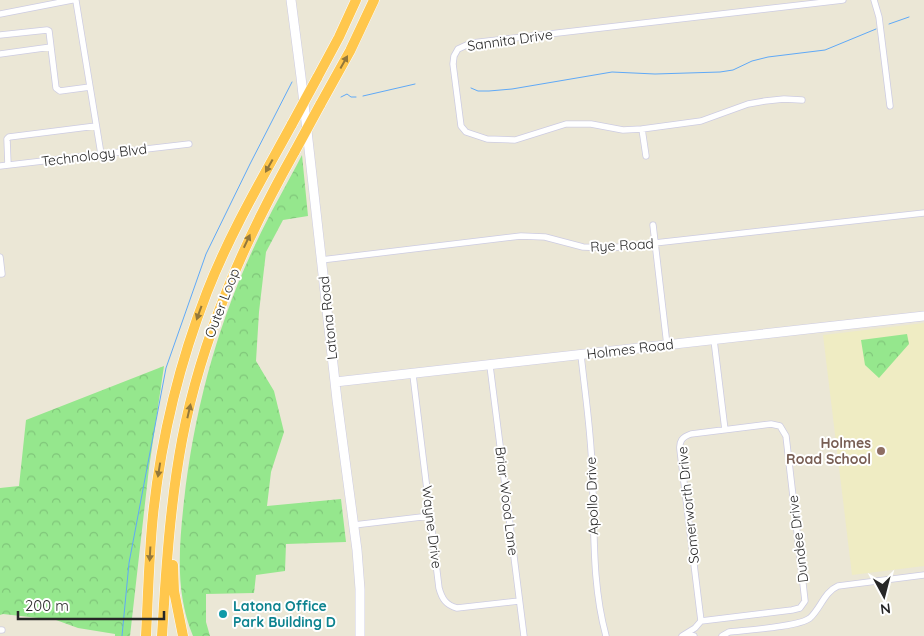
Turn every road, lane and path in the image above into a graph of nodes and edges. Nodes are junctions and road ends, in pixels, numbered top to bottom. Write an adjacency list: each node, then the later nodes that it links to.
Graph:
1 (73, 0): 7 (street); 11 (street)
2 (290, 0): 25 (street, Latona Road)
3 (356, 0): 39 (highway, Outer Loop, one-way to 39, bridge)
4 (374, 0): 35 (highway, Outer Loop, one-way to 4, bridge)
5 (843, 0): 15 (street, Sannita Drive)
6 (874, 0): 13 (street)
7 (0, 14)
8 (0, 35): 9 (street)
9 (51, 47): 10 (street); 11 (street)
10 (0, 54)
11 (90, 87): 14 (street)
12 (802, 100): 15 (street, Sannita Drive)
13 (890, 106)
14 (96, 126): 17 (street); 19 (street)
15 (642, 128): 18 (street)
16 (189, 144): 17 (street, Technology Blvd)
17 (101, 154): 19 (street, Technology Blvd)
18 (646, 156)
19 (8, 165): 20 (street, Technology Blvd)
20 (0, 166)
21 (924, 213): 23 (street, Rye Road)
22 (653, 225): 23 (street)
23 (656, 243): 25 (street, Rye Road); 29 (street)
24 (0, 257): 26 (street)
25 (321, 260): 33 (street, Latona Road)
26 (0, 274)
27 (924, 316): 28 (street, Holmes Road)
28 (714, 340): 29 (street, Holmes Road); 34 (street)
29 (668, 345): 30 (street, Holmes Road)
30 (580, 355): 31 (street, Holmes Road); 50 (street, Apollo Drive)
31 (490, 366): 32 (street, Holmes Road); 40 (street, Briar Wood Lane)
32 (413, 375): 33 (street, Holmes Road); 36 (street, Wayne Drive)
33 (335, 382): 37 (street, Latona Road)
34 (725, 430): 42 (street, Somerworth Drive); 42 (street, Dundee Drive)
35 (176, 476): 41 (highway); 45 (highway, Outer Loop)
36 (430, 516): 37 (street); 40 (street, Wayne Drive)
37 (354, 526): 48 (street, Latona Road)
38 (924, 575): 53 (street)
39 (149, 577): 43 (highway); 44 (highway, Outer Loop)
40 (520, 601): 49 (street, Briar Wood Lane)
41 (176, 602): 46 (highway); 47 (highway)
42 (701, 621): 51 (street)
43 (141, 636)
44 (146, 636)
45 (162, 636)
46 (183, 636)
47 (187, 636)
48 (360, 636)
49 (524, 636)
50 (606, 636)
51 (683, 636): 52 (street)
52 (694, 636)
53 (722, 636)

